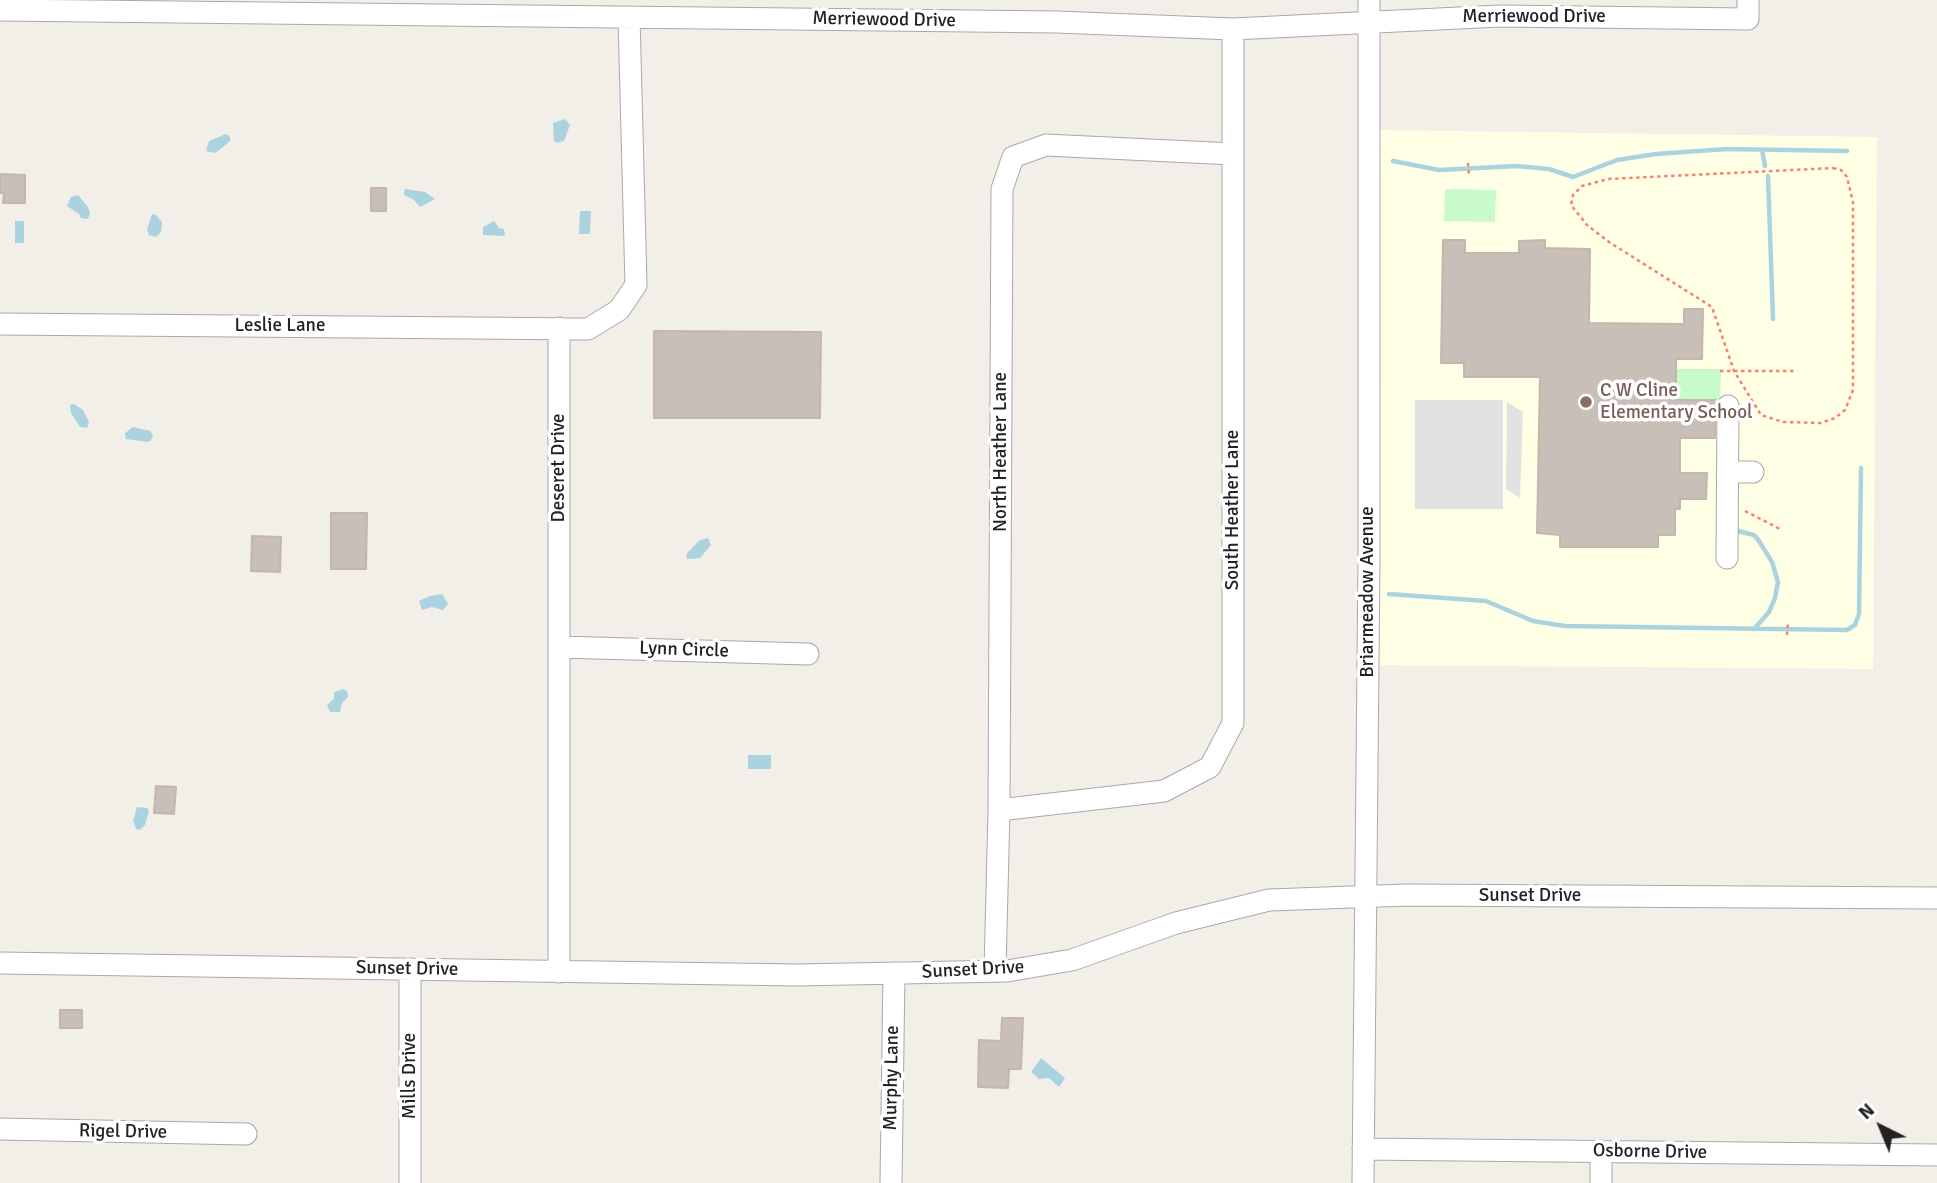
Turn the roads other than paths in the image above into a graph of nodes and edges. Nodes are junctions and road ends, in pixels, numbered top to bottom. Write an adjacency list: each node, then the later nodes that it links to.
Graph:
1 (1369, 0): 7 (street, Briarmeadow Avenue)
2 (1748, 0): 4 (street, Merriewood Drive)
3 (502, 8): 5 (street, Merriewood Drive); 6 (street, Merriewood Drive)
4 (1517, 8): 7 (street, Merriewood Drive)
5 (0, 10)
6 (629, 17): 8 (street, Merriewood Drive); 11 (street)
7 (1369, 22): 8 (street, Merriewood Drive); 19 (street, Briarmeadow Avenue)
8 (1233, 29): 9 (street, South Heather Lane)
9 (1233, 154): 18 (street, South Heather Lane); 18 (street, North Heather Lane)
10 (0, 324): 11 (street, Leslie Lane)
11 (559, 328): 16 (street, Deseret Drive)
12 (1728, 405): 13 (street)
13 (1728, 472): 14 (street); 15 (street)
14 (1753, 472)
15 (1727, 558)
16 (559, 647): 17 (street, Lynn Circle); 24 (street, Deseret Drive)
17 (808, 654)
18 (999, 810): 23 (street, North Heather Lane)
19 (1366, 897): 20 (street, Sunset Drive); 23 (street, Sunset Drive); 28 (street, Briarmeadow Avenue)
20 (1937, 898)
21 (0, 963): 22 (street, Sunset Drive)
22 (410, 970): 24 (street, Sunset Drive); 31 (street, Mills Drive)
23 (995, 971): 25 (street, Sunset Drive)
24 (559, 972): 25 (street, Sunset Drive)
25 (894, 973): 32 (street, Murphy Lane)
26 (0, 1129): 27 (street, Rigel Drive)
27 (246, 1134)
28 (1363, 1149): 29 (street, Osborne Drive); 33 (street, Briarmeadow Avenue)
29 (1601, 1151): 30 (street, Osborne Drive); 34 (street)
30 (1937, 1155)
31 (410, 1183)
32 (891, 1183)
33 (1363, 1183)
34 (1601, 1183)

